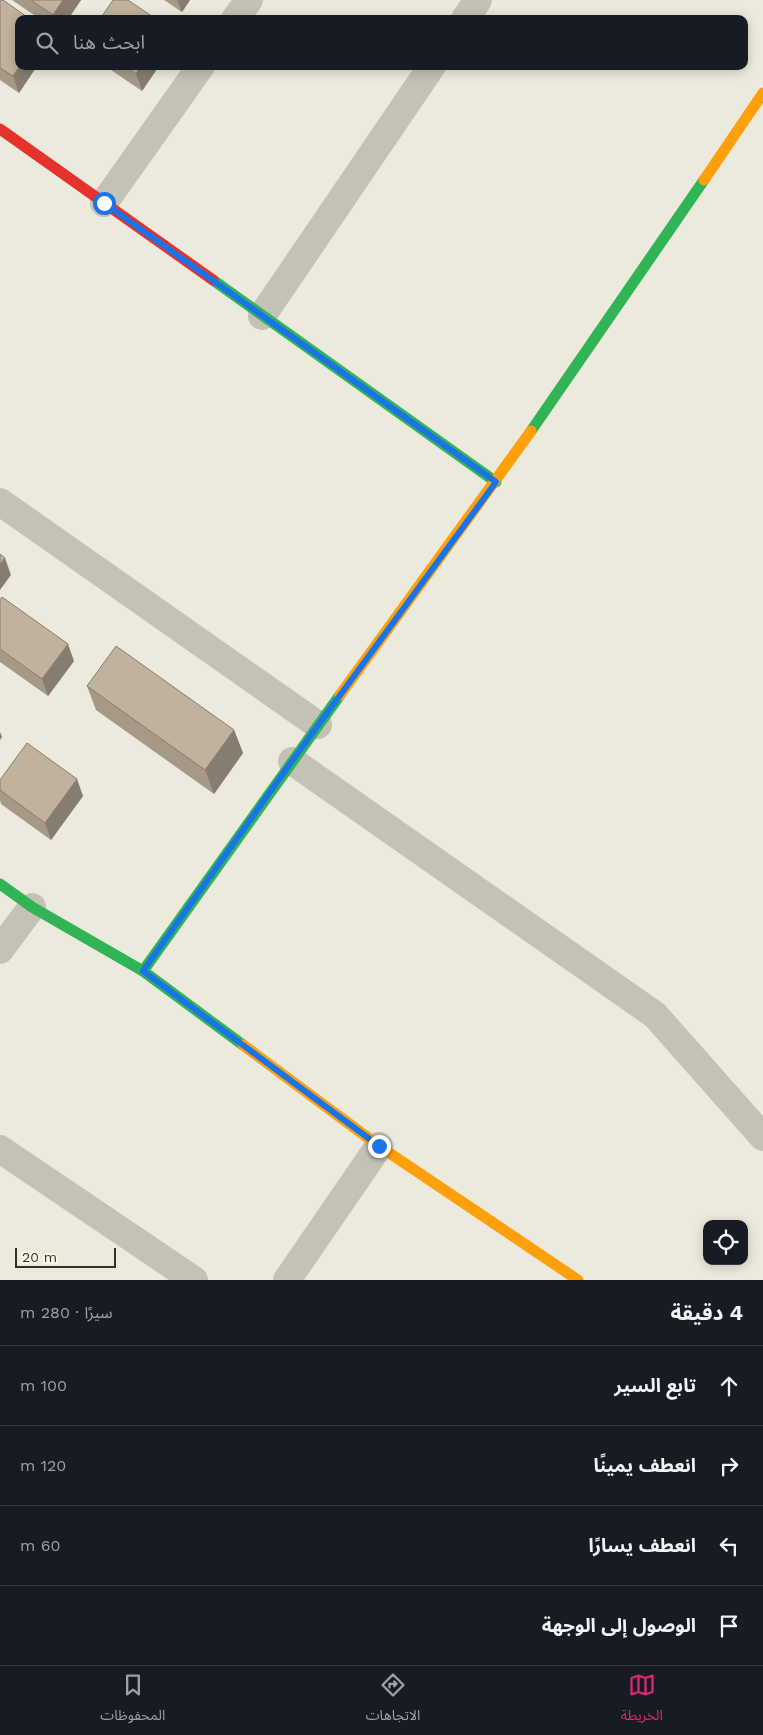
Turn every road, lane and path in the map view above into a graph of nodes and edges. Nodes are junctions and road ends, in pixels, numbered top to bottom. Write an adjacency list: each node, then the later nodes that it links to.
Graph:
1 (248, 0): 3 (street)
2 (478, 0): 4 (street)
3 (238, 15)
4 (468, 15)
5 (198, 70): 9 (street)
6 (429, 70): 10 (street)
7 (763, 93): 11 (street)
8 (0, 129): 9 (street)
9 (104, 203): 10 (street)
10 (262, 316): 11 (street)
11 (496, 482): 13 (street)
12 (0, 502): 13 (street)
13 (318, 725): 14 (street)
14 (292, 761): 18 (street); 19 (street)
15 (0, 884): 16 (street)
16 (32, 907): 17 (street); 18 (street)
17 (0, 950)
18 (143, 971): 20 (street)
19 (763, 1136)
20 (379, 1146): 23 (street); 24 (street)
21 (0, 1149): 22 (street)
22 (194, 1280)
23 (287, 1280)
24 (578, 1280)

